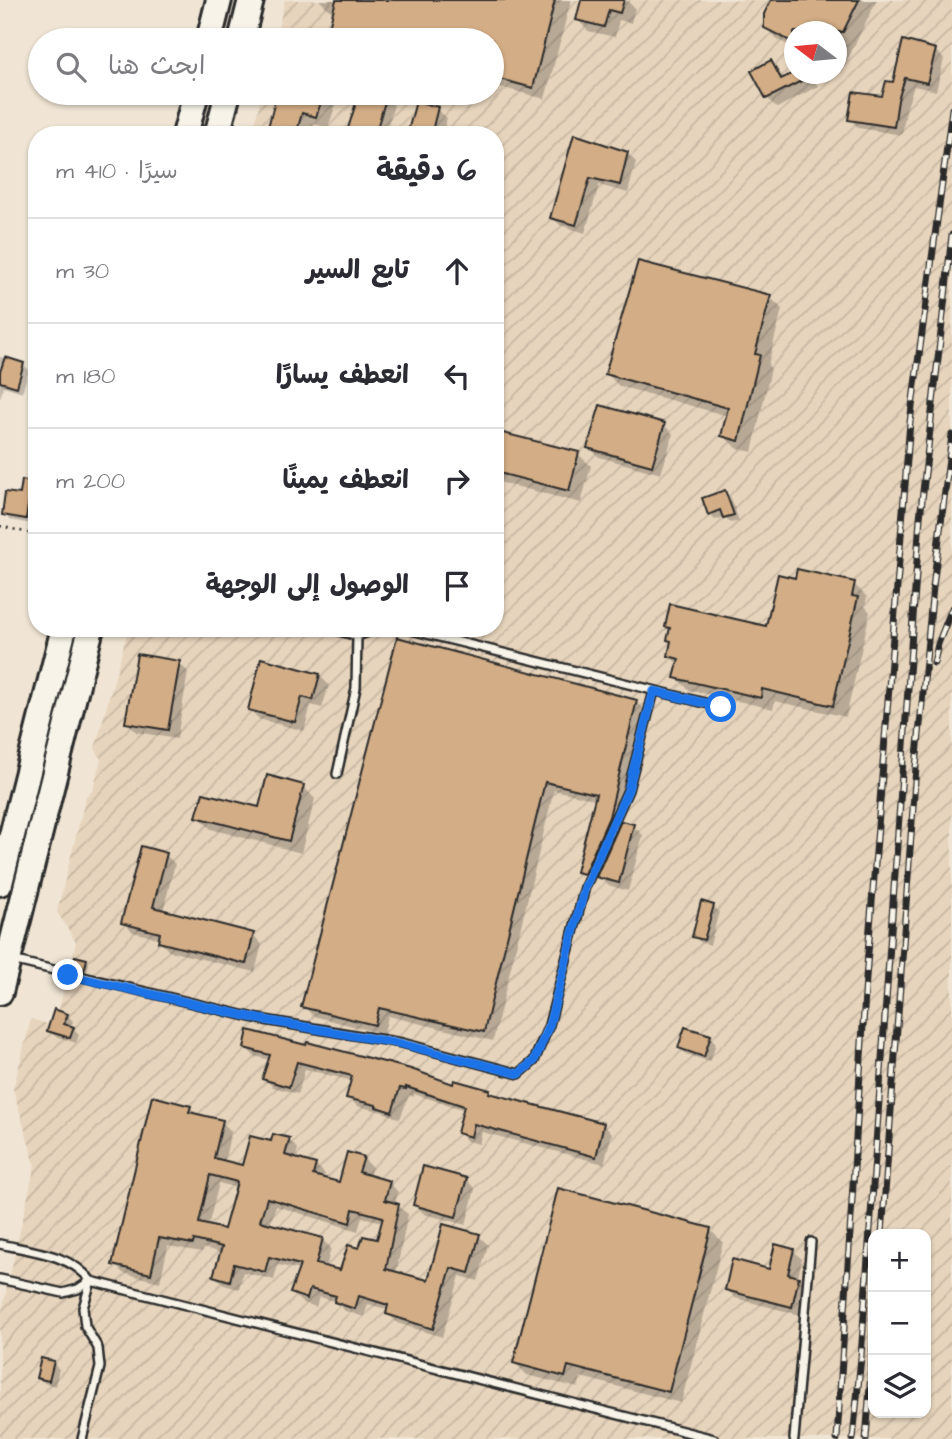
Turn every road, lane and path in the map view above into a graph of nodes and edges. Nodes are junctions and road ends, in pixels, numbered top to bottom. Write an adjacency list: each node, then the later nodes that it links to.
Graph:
1 (219, 0): 3 (highway)
2 (251, 0): 4 (highway)
3 (212, 28)
4 (244, 28)
5 (193, 105): 7 (highway)
6 (225, 105): 8 (highway)
7 (188, 126)
8 (219, 126)
9 (0, 526): 10 (path)
10 (28, 534)
11 (62, 637): 18 (highway)
12 (89, 637): 19 (highway)
13 (357, 637): 17 (lane)
14 (439, 637): 15 (lane)
15 (654, 691): 16 (lane); 19 (lane)
16 (721, 707)
17 (337, 774)
18 (0, 883)
19 (8, 958): 20 (highway)
20 (0, 992)
21 (811, 1242): 27 (lane)
22 (0, 1244): 24 (lane)
23 (0, 1279): 24 (lane)
24 (91, 1280): 25 (lane); 26 (lane)
25 (82, 1439)
26 (714, 1439)
27 (794, 1439)

